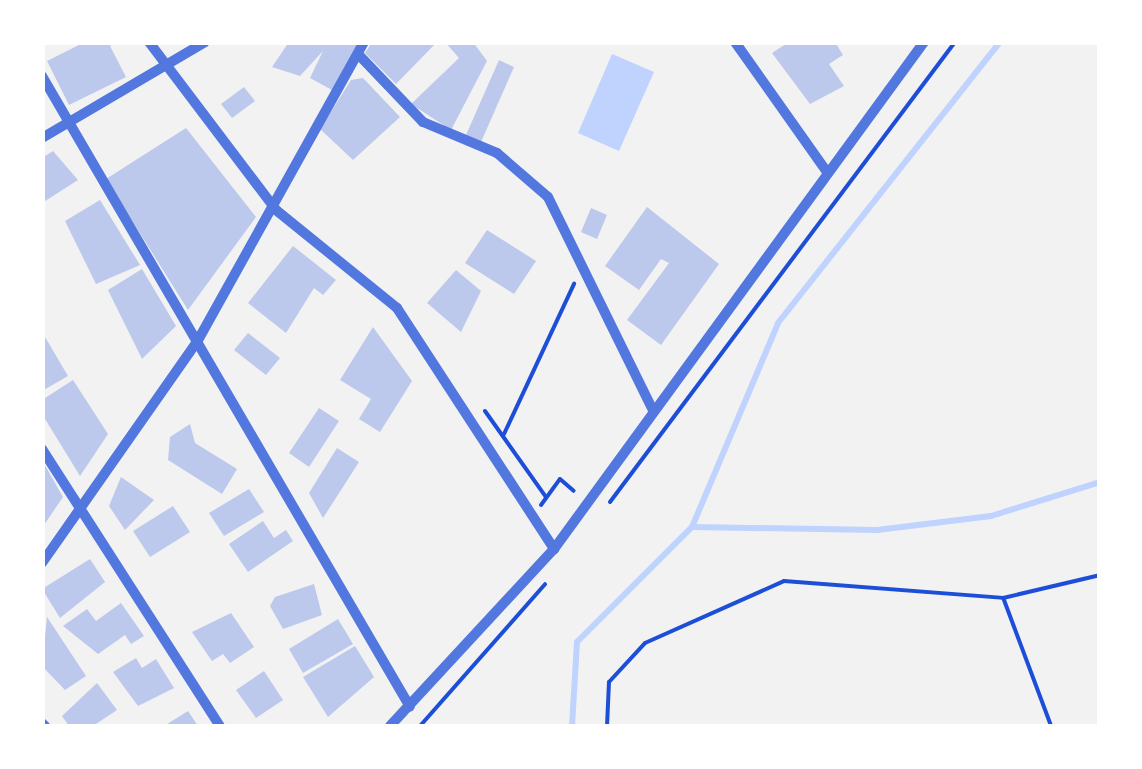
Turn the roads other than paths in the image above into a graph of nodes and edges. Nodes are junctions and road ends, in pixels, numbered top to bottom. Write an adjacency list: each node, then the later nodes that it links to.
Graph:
1 (149, 42): 7 (street)
2 (205, 42): 7 (street)
3 (364, 42): 6 (street)
4 (735, 42): 11 (street)
5 (924, 42): 11 (street)
6 (358, 54): 12 (street); 14 (street)
7 (165, 66): 9 (street); 12 (street)
8 (42, 76): 9 (street)
9 (66, 124): 10 (street); 13 (street)
10 (42, 138)
11 (828, 172): 14 (street)
12 (276, 210): 13 (street); 17 (street)
13 (197, 342): 16 (street); 19 (street)
14 (653, 410): 17 (street)
15 (42, 449): 16 (street)
16 (81, 513): 18 (street); 20 (street)
17 (554, 550): 19 (street)
18 (42, 563)
19 (410, 707): 21 (street)
20 (220, 726)
21 (390, 726)

